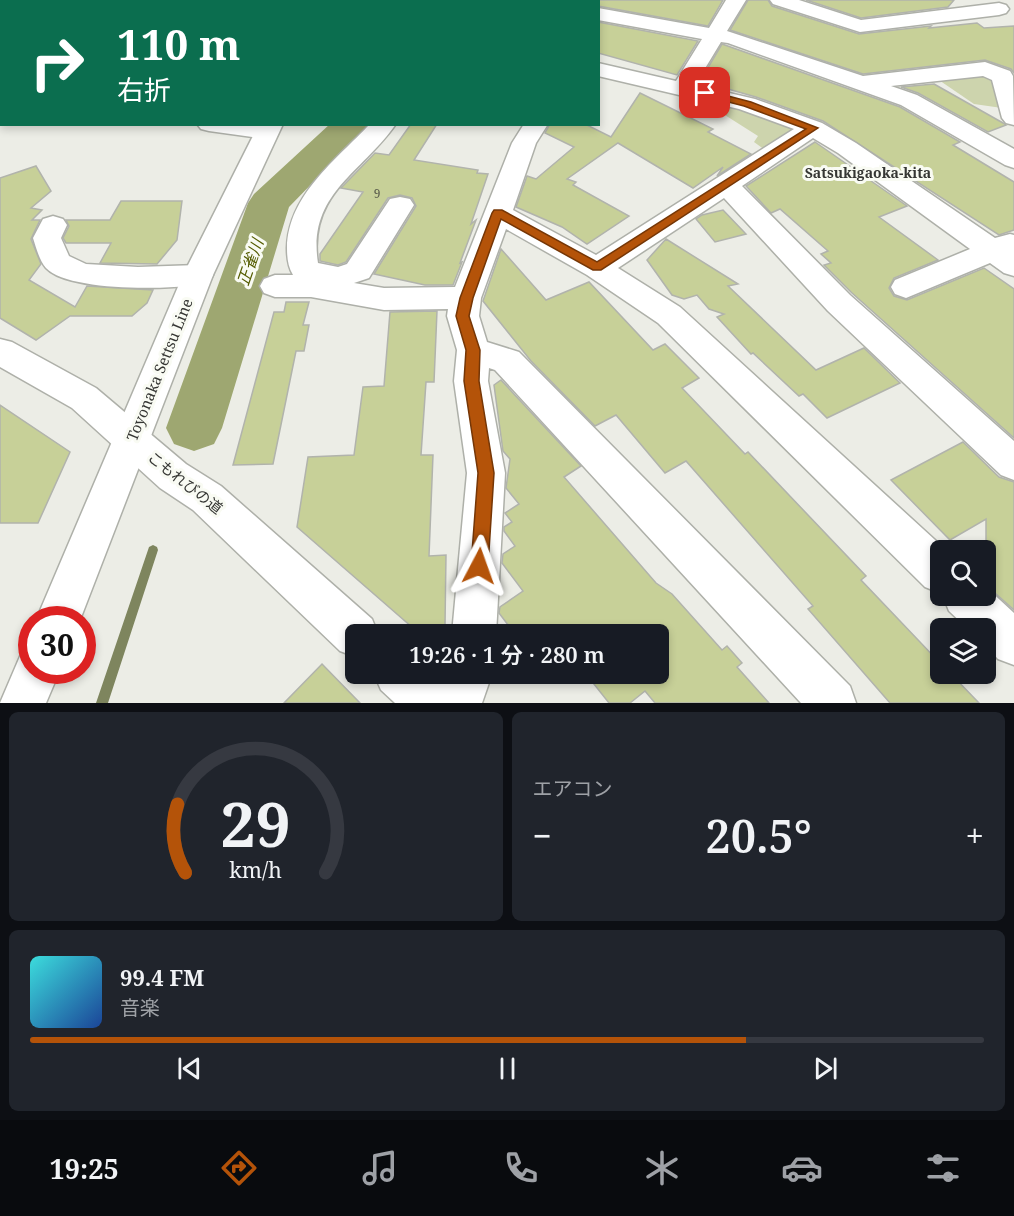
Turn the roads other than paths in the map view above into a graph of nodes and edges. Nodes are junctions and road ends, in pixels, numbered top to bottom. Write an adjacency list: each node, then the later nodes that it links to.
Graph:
1 (736, 0): 6 (street)
2 (780, 0): 4 (street)
3 (964, 0): 4 (street)
4 (1007, 11)
5 (600, 14): 6 (street)
6 (717, 35): 8 (street); 9 (street)
7 (600, 69): 9 (street)
8 (862, 83): 10 (street); 16 (street)
9 (683, 87): 15 (street)
10 (1014, 118)
11 (239, 126): 14 (street)
12 (382, 126): 18 (street)
13 (535, 126): 19 (street)
14 (269, 128): 23 (street, Toyonaka Settsu Line)
15 (813, 128): 17 (street); 21 (street)
16 (1014, 160)
17 (726, 185): 22 (street); 30 (street)
18 (399, 205)
19 (498, 213): 22 (street); 26 (street)
20 (53, 225): 23 (street)
21 (1007, 253): 25 (street)
22 (597, 267): 31 (street)
23 (198, 275): 29 (street, Toyonaka Settsu Line)
24 (275, 286): 26 (street)
25 (906, 287)
26 (466, 298): 27 (street)
27 (473, 350): 34 (street); 43 (street)
28 (0, 351): 29 (street, こもれびの道)
29 (131, 441): 32 (street, Toyonaka Settsu Line); 35 (street, こもれびの道)
30 (1014, 464)
31 (930, 563)
32 (64, 606)
33 (975, 606): 36 (street)
34 (475, 624)
35 (345, 625)
36 (1014, 643)
37 (31, 684): 40 (street)
38 (408, 684): 41 (street)
39 (466, 684): 42 (street)
40 (23, 703)
41 (429, 703)
42 (459, 703)
43 (833, 703)

